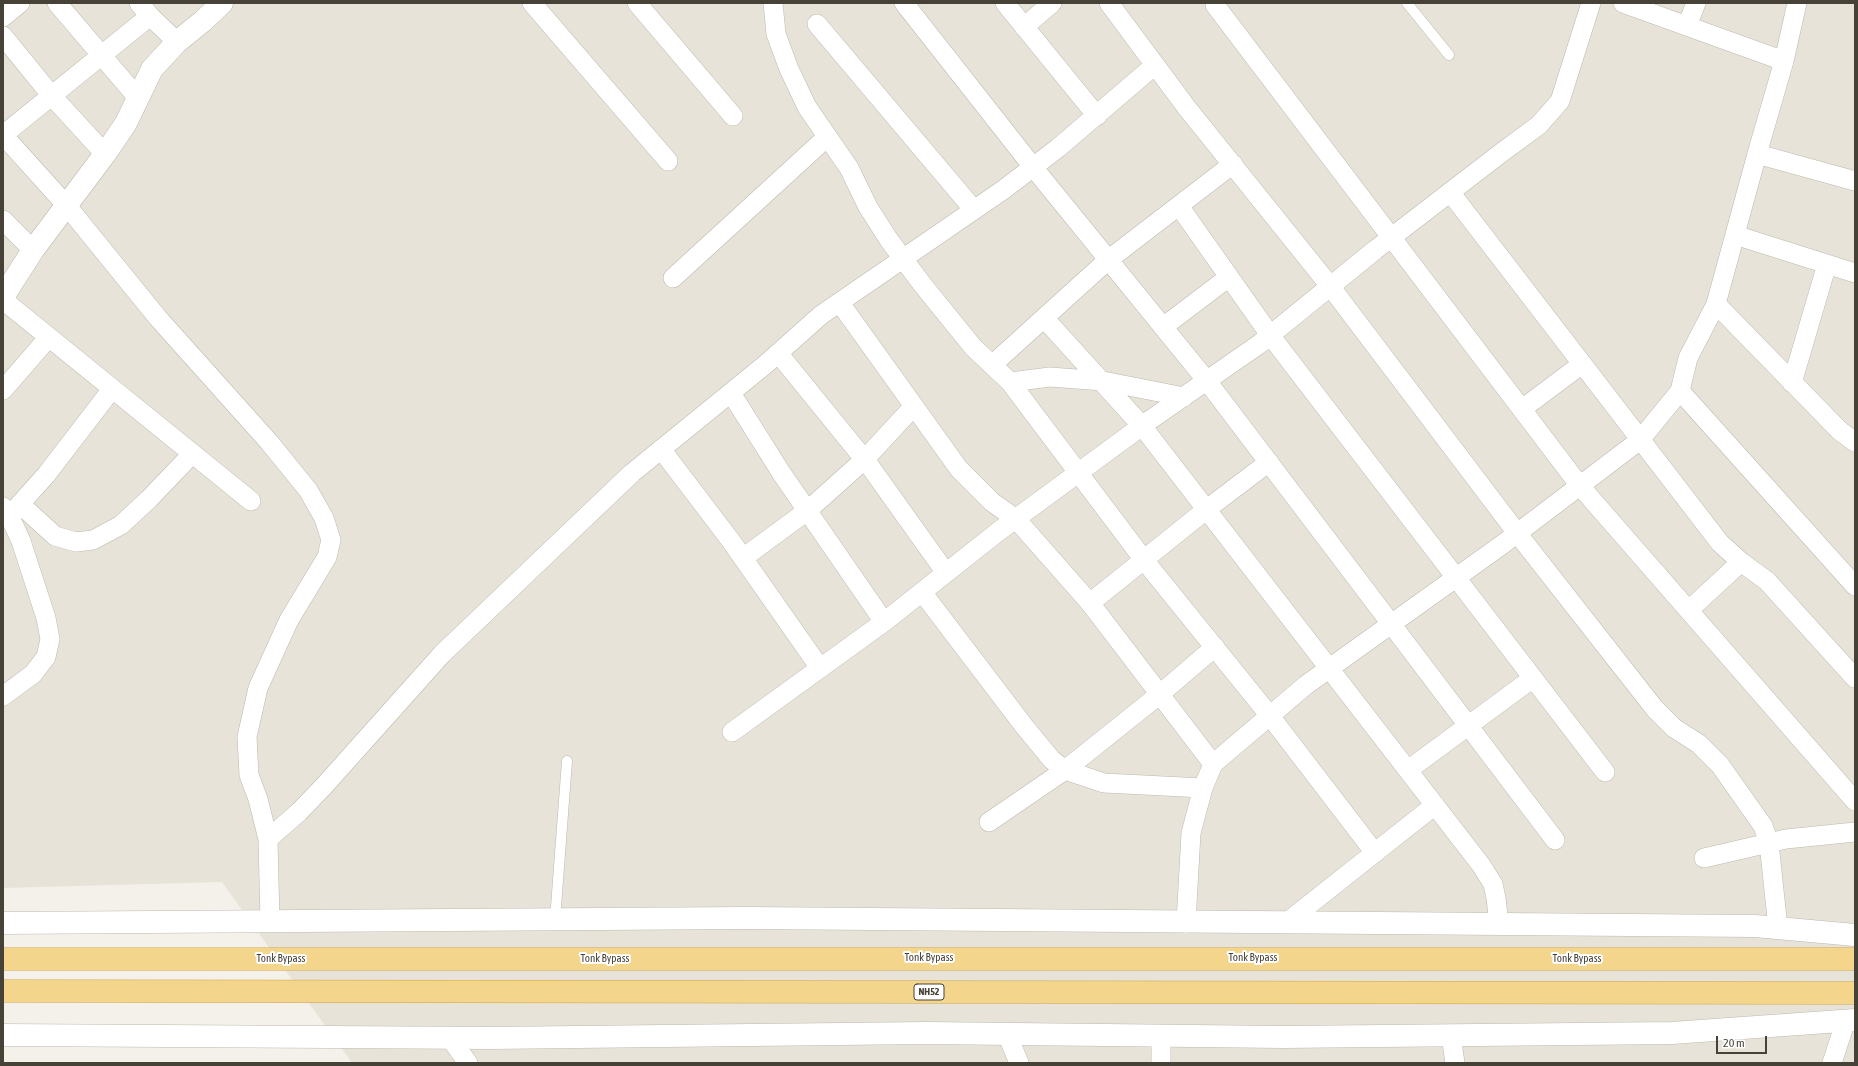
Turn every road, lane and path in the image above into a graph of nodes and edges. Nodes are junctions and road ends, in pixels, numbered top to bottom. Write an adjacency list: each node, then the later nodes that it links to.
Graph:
1 (20, 3): 18 (street)
2 (57, 3): 24 (street)
3 (532, 3): 36 (street)
4 (637, 3): 30 (street)
5 (773, 3): 33 (street)
6 (904, 3): 38 (street)
7 (1004, 3): 21 (street)
8 (1052, 3): 21 (street)
9 (1407, 3): 25 (lane)
10 (1591, 3): 40 (street)
11 (1623, 3): 20 (street)
12 (1696, 3): 20 (street)
13 (1797, 3): 26 (street)
14 (220, 4): 23 (street)
15 (1115, 5): 27 (street)
16 (1215, 6): 46 (street)
17 (145, 10): 23 (street); 24 (street)
18 (3, 17)
19 (817, 24): 43 (street)
20 (1687, 26): 26 (street)
21 (1024, 27): 31 (street)
22 (3, 36): 28 (street)
23 (177, 42): 29 (street)
24 (101, 55): 28 (street); 29 (street)
25 (1449, 55)
26 (1784, 61): 35 (street)
27 (1155, 65): 31 (street); 37 (street)
28 (51, 95): 32 (street); 34 (street)
29 (138, 98): 34 (street)
30 (733, 116)
31 (1097, 116): 38 (street)
32 (3, 135): 41 (street)
33 (827, 137): 48 (street); 53 (street)
34 (106, 154): 41 (street)
35 (1757, 154): 39 (street); 45 (street)
36 (668, 161)
37 (1233, 164): 42 (street); 54 (street)
38 (1032, 168): 43 (street); 49 (street)
39 (1855, 181)
40 (1450, 192): 46 (street); 63 (street)
41 (67, 206): 47 (street); 122 (street)
42 (1179, 206): 49 (street); 52 (street)
43 (974, 210): 48 (street)
44 (3, 220): 47 (street)
45 (1735, 235): 50 (street); 57 (street)
46 (1391, 237): 54 (street); 75 (street)
47 (33, 250): 55 (street)
48 (904, 259): 56 (street); 64 (street)
49 (1108, 260): 58 (street); 59 (street)
50 (1827, 264): 51 (street); 68 (street)
51 (1855, 274)
52 (1229, 277): 59 (street); 60 (street)
53 (673, 278)
54 (1330, 286): 60 (street); 90 (street)
55 (3, 299): 61 (street)
56 (840, 304): 62 (street); 74 (street)
57 (1716, 304): 68 (street); 71 (street)
58 (1044, 318): 64 (street); 65 (street)
59 (1164, 328): 66 (street)
60 (1270, 335): 66 (street); 95 (street)
61 (49, 337): 69 (street); 70 (street)
62 (778, 353): 72 (street); 81 (street)
63 (1582, 364): 75 (street); 77 (street)
64 (992, 365): 67 (street)
65 (1103, 381): 67 (street); 73 (street); 76 (street)
66 (1207, 381): 73 (street); 82 (street)
67 (1010, 382): 83 (street)
68 (1792, 383): 78 (street)
69 (112, 389): 80 (street); 86 (street)
70 (3, 390)
71 (1680, 391): 77 (street); 96 (street)
72 (731, 393): 79 (street); 88 (street)
73 (1184, 397): 76 (street)
74 (914, 406): 81 (street); 89 (street)
75 (1522, 409): 84 (street)
76 (1142, 426): 83 (street); 87 (street)
77 (1640, 440): 84 (street); 93 (street)
78 (1855, 442)
79 (661, 449): 91 (street); 122 (street)
80 (192, 454): 85 (street); 86 (street)
81 (864, 460): 88 (street); 94 (street)
82 (1269, 462): 87 (street); 101 (street)
83 (1080, 472): 89 (street); 92 (street)
84 (1580, 486): 90 (street); 99 (street)
85 (251, 502)
86 (11, 509): 108 (street)
87 (1207, 509): 92 (street); 104 (street)
88 (807, 511): 91 (street); 100 (street)
89 (1016, 519): 94 (street); 98 (street)
90 (1517, 533): 95 (street); 124 (street)
91 (743, 558): 103 (street)
92 (1144, 560): 98 (street); 102 (street)
93 (1741, 562): 99 (street); 106 (street)
94 (946, 574): 97 (street)
95 (1456, 578): 101 (street); 105 (street)
96 (1855, 586)
97 (922, 592): 100 (street); 114 (street)
98 (1090, 604): 107 (street)
99 (1688, 610): 118 (street)
100 (884, 622): 103 (street)
101 (1392, 624): 104 (street); 110 (street)
102 (1215, 647): 107 (street); 109 (street)
103 (820, 668): 111 (street)
104 (1330, 668): 109 (street); 115 (street)
105 (1533, 678): 110 (street); 116 (street)
106 (1855, 678)
107 (1160, 694): 113 (street); 114 (street)
108 (3, 696)
109 (1270, 716): 113 (street); 125 (street)
110 (1468, 726): 115 (street); 123 (street)
111 (732, 732)
112 (567, 761): 127 (lane)
113 (1213, 764): 117 (street)
114 (1065, 770): 117 (street); 120 (street)
115 (1408, 770): 119 (street)
116 (1605, 772)
117 (1203, 788): 130 (street)
118 (1855, 801)
119 (1435, 805): 125 (street); 132 (street)
120 (989, 822)
121 (1855, 832): 124 (street)
122 (268, 839): 128 (street)
123 (1555, 840)
124 (1769, 843): 126 (street); 133 (street)
125 (1375, 853): 131 (street)
126 (1704, 858)
127 (555, 920): 128 (street); 130 (street)
128 (270, 922): 129 (street)
129 (3, 923)
130 (1186, 923): 131 (street)
131 (1286, 923): 132 (street)
132 (1499, 924): 133 (street)
133 (1778, 928): 134 (street)
134 (1855, 935)
135 (3, 959): 136 (highway, Tonk Bypass)
136 (1855, 959)
137 (3, 991): 138 (highway, NH52)
138 (1855, 993)
139 (1850, 1020): 142 (street); 149 (street)
140 (1007, 1034): 143 (street); 144 (street); 146 (street)
141 (3, 1035): 144 (street)
142 (1451, 1035): 143 (street); 148 (street)
143 (1161, 1036): 147 (street)
144 (450, 1038): 145 (street)
145 (468, 1063)
146 (1019, 1063)
147 (1161, 1063)
148 (1455, 1063)
149 (1832, 1063)

